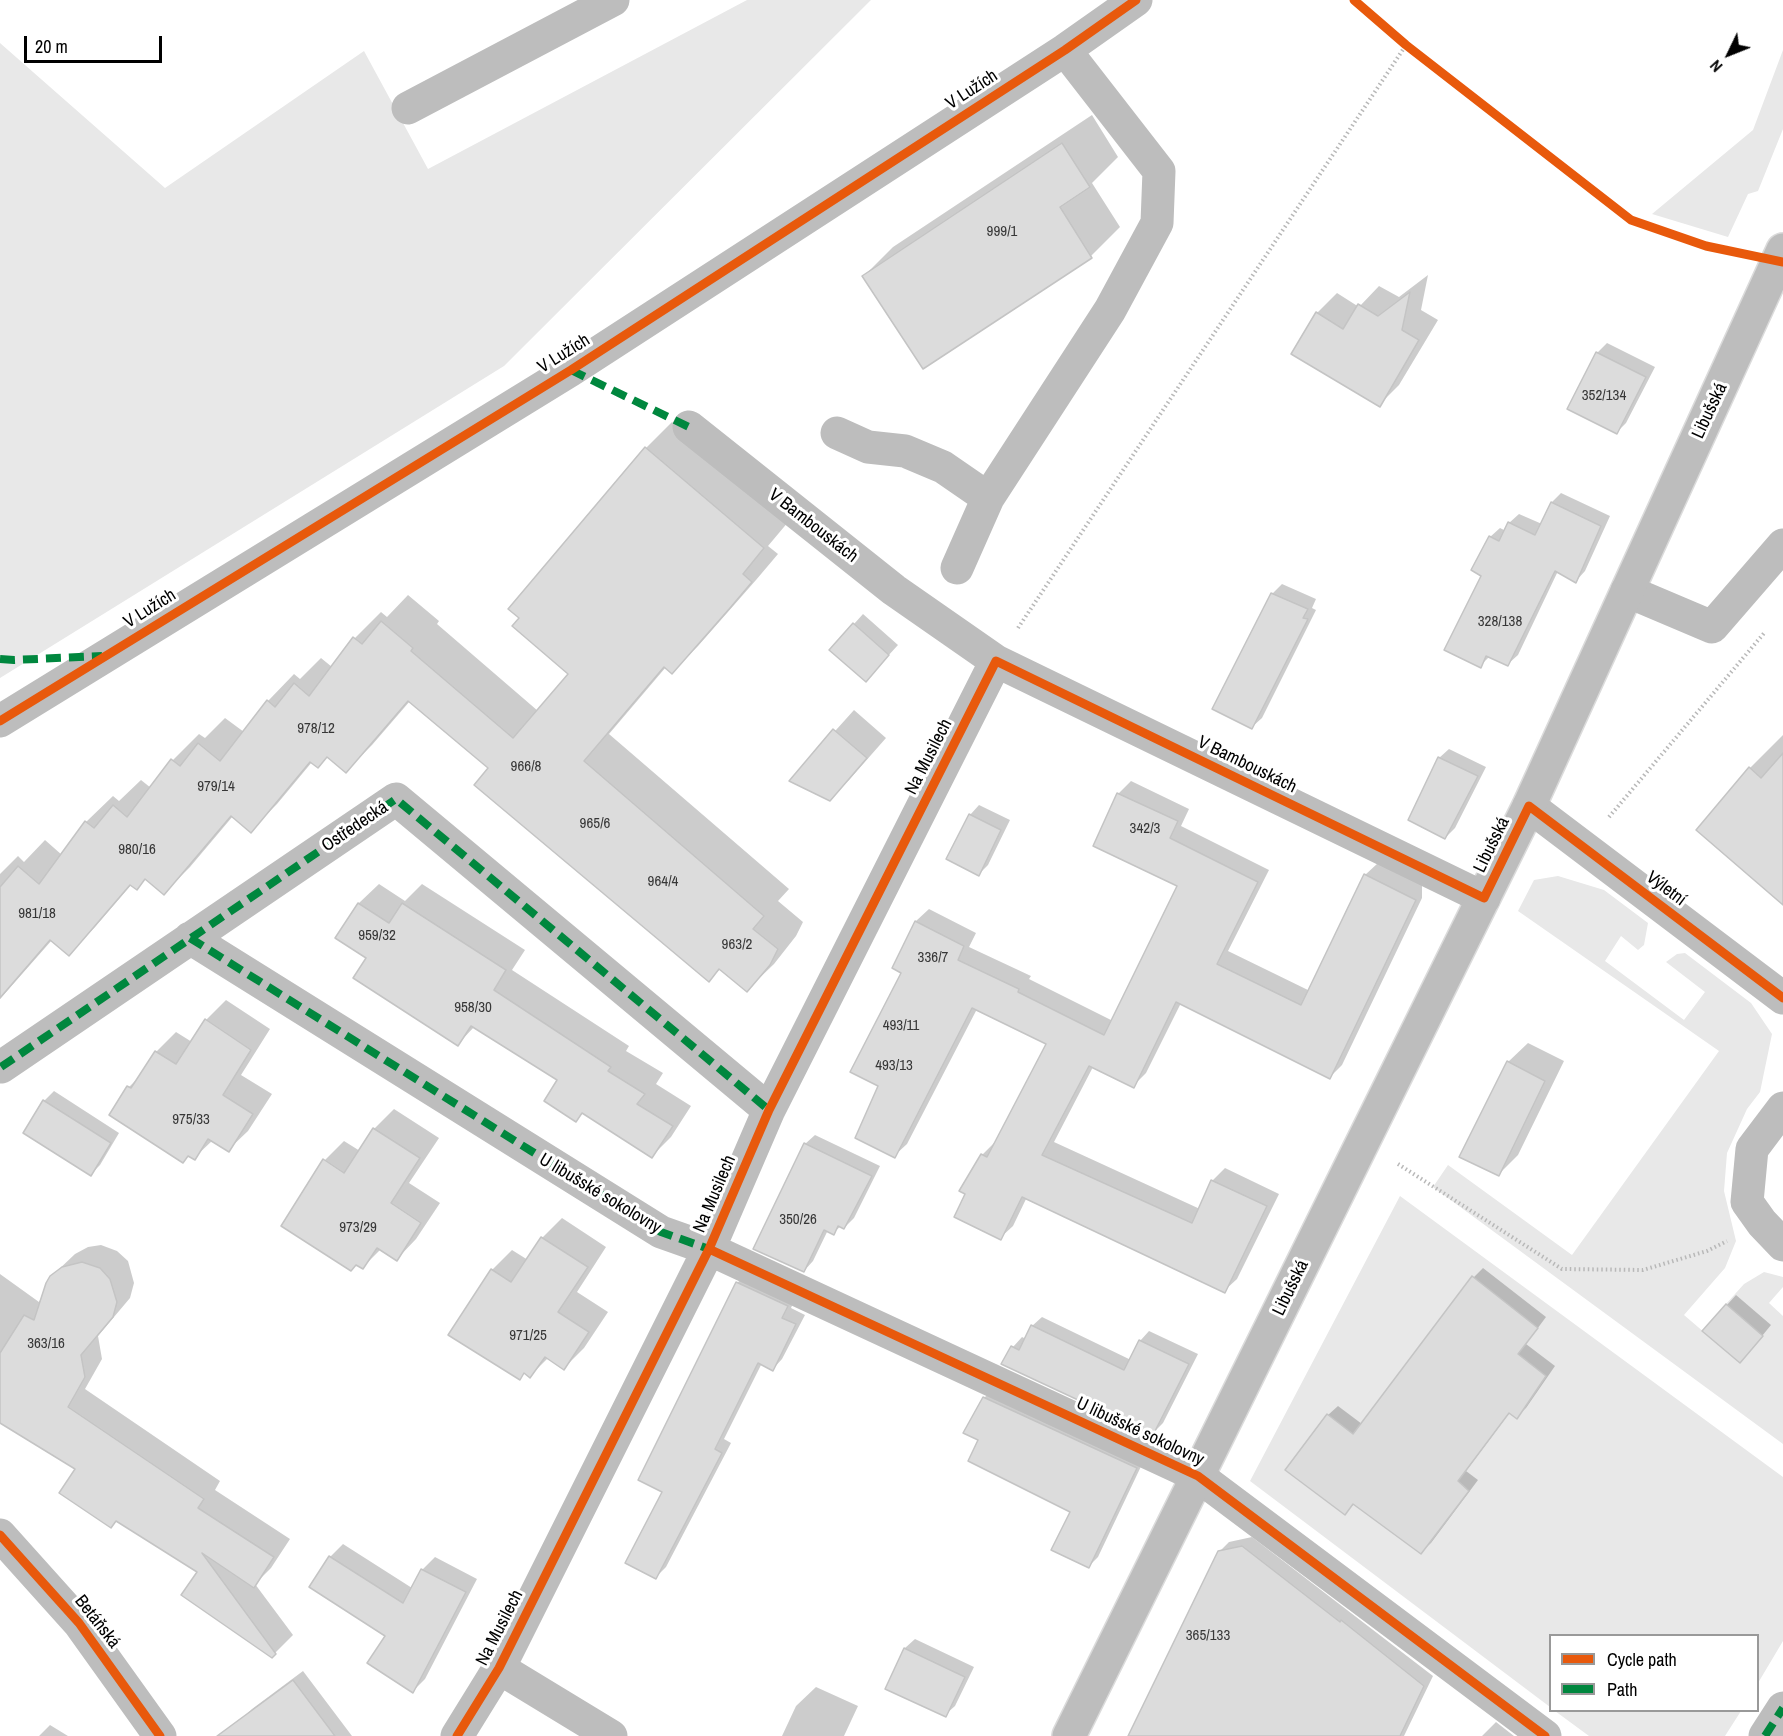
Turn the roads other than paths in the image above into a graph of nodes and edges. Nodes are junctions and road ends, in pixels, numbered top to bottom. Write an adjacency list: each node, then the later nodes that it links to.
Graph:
1 (613, 0): 4 (street)
2 (1136, 0): 3 (street, V Lužích)
3 (1065, 50): 8 (street); 13 (street, V Lužích)
4 (408, 108)
5 (1783, 250): 11 (street, Libušská)
6 (688, 427): 12 (street, V Bambouskách)
7 (837, 433): 8 (street)
8 (988, 498): 10 (street)
9 (1783, 545): 11 (street)
10 (957, 568)
11 (1628, 591): 14 (street, Libušská)
12 (996, 661): 15 (street, V Bambouskách); 20 (street, Na Musilech)
13 (0, 721)
14 (1529, 806): 15 (street, Libušská); 17 (street, Výletní)
15 (1484, 898): 23 (street, Libušská)
16 (190, 938): 18 (street, Ostředecká); 20 (street, Ostředecká); 22 (street, U libušské sokolovny)
17 (1783, 998)
18 (1, 1067)
19 (1783, 1108): 21 (street)
20 (769, 1110): 22 (street, Na Musilech)
21 (1773, 1234)
22 (709, 1249): 23 (street, U libušské sokolovny); 25 (street, Na Musilech)
23 (1198, 1476): 30 (street, Libušská); 31 (street, U libušské sokolovny)
24 (0, 1535): 27 (street, Betáňská)
25 (499, 1668): 28 (street, Na Musilech); 29 (street)
26 (1783, 1708): 32 (street)
27 (160, 1736)
28 (457, 1736)
29 (611, 1736)
30 (1068, 1736)
31 (1545, 1736)
32 (1765, 1736)

